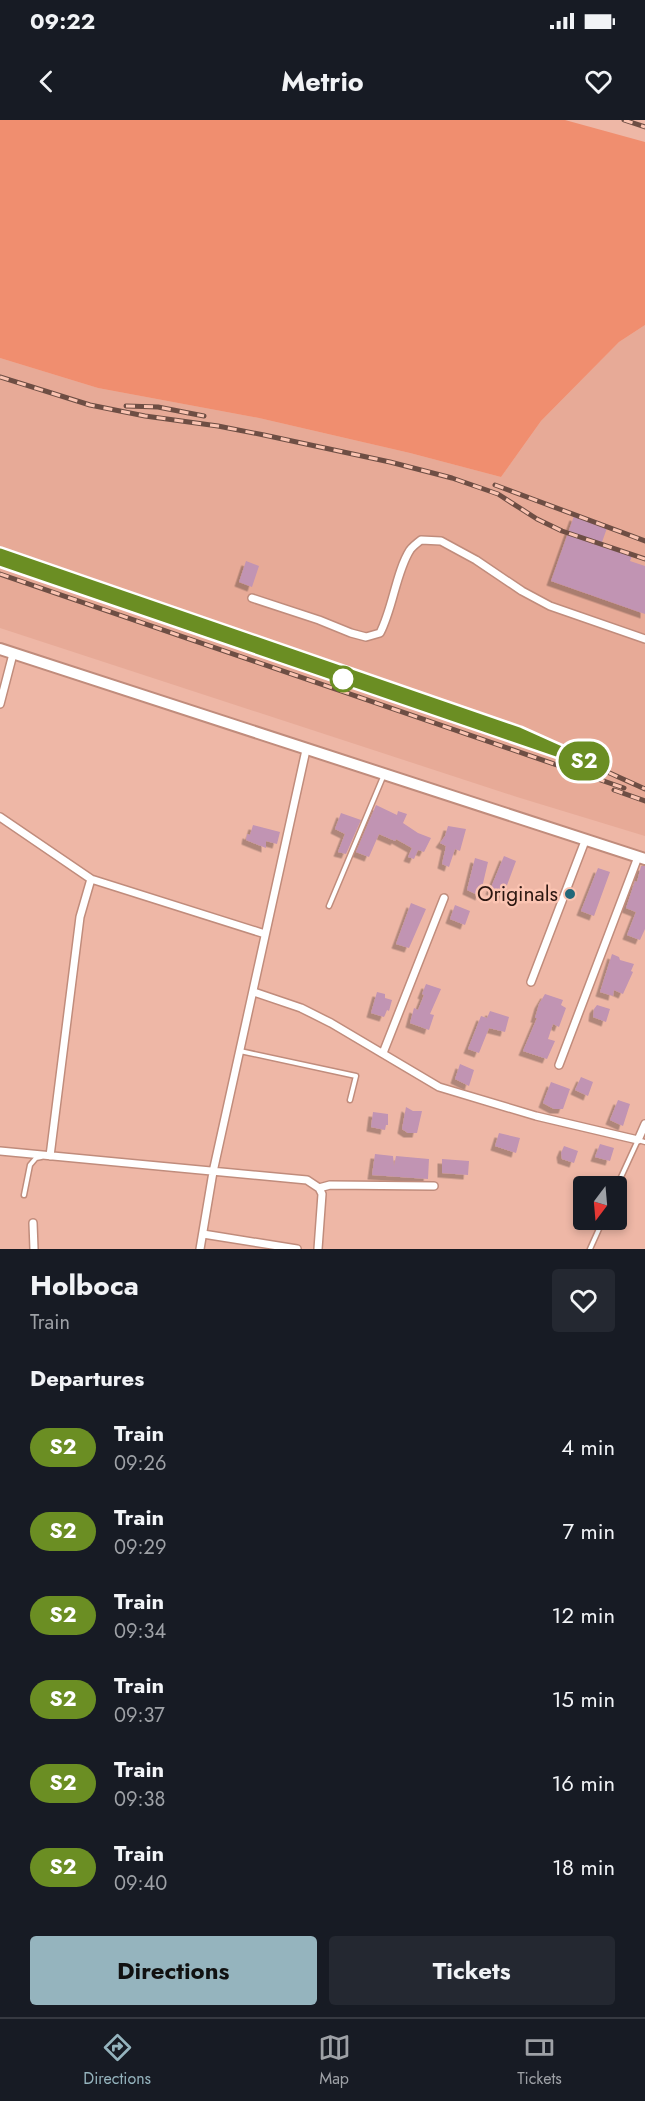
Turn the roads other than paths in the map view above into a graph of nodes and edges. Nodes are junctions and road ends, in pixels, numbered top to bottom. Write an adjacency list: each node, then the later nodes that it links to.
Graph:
1 (252, 598): 2 (street)
2 (645, 639)
3 (0, 649): 4 (main road)
4 (13, 654): 5 (street); 6 (main road)
5 (0, 704)
6 (306, 750): 7 (main road); 14 (street)
7 (384, 775): 9 (main road); 13 (lane)
8 (0, 818): 11 (street)
9 (585, 841): 10 (main road); 15 (street)
10 (642, 858): 19 (street)
11 (91, 879): 14 (street); 24 (street)
12 (444, 898): 18 (street)
13 (329, 906)
14 (266, 934): 16 (street)
15 (531, 982)
16 (254, 992): 17 (street); 18 (street)
17 (239, 1051): 20 (lane); 25 (street)
18 (383, 1053): 22 (street)
19 (559, 1065)
20 (351, 1100)
21 (645, 1124): 22 (street)
22 (641, 1141): 26 (lane)
23 (0, 1151): 24 (street)
24 (50, 1156): 25 (street); 29 (lane)
25 (213, 1172): 28 (street); 32 (street)
26 (622, 1176)
27 (434, 1186): 28 (street)
28 (319, 1188): 37 (street)
29 (24, 1195)
30 (33, 1223): 34 (street)
31 (599, 1230): 38 (lane)
32 (203, 1234): 33 (street); 35 (street)
33 (282, 1248): 36 (street)
34 (34, 1249)
35 (200, 1249)
36 (297, 1249)
37 (318, 1249)
38 (590, 1249)

